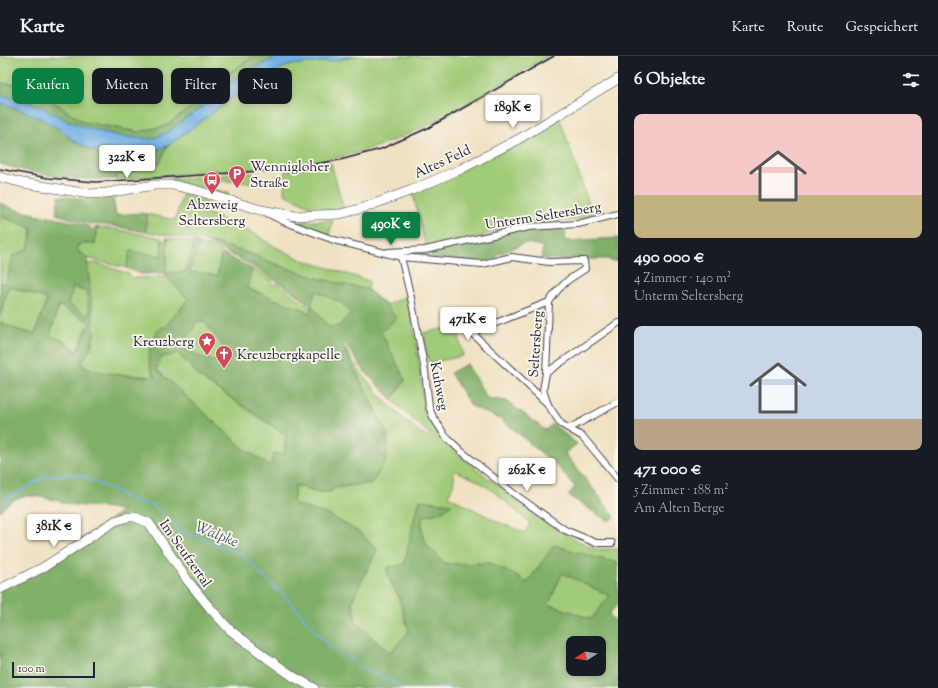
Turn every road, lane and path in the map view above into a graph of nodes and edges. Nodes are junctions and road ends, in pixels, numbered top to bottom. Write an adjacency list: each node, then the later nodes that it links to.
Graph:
1 (618, 79): 4 (main road, Altes Feld)
2 (0, 177): 4 (main road, Altes Feld)
3 (618, 214): 5 (street, Unterm Seltersberg)
4 (295, 221): 5 (street)
5 (377, 252): 6 (street)
6 (401, 257): 7 (street, Seltersberg); 14 (street, Kuhweg)
7 (549, 302): 9 (street, Seltersberg); 11 (street)
8 (618, 322): 9 (street)
9 (546, 373): 11 (street, Seltersberg)
10 (618, 402): 12 (street)
11 (548, 405): 12 (street, Seltersberg)
12 (570, 428): 13 (street, Seltersberg)
13 (618, 479)
14 (612, 543)
15 (0, 589): 16 (main road, Im Seufzertal)
16 (314, 688)

